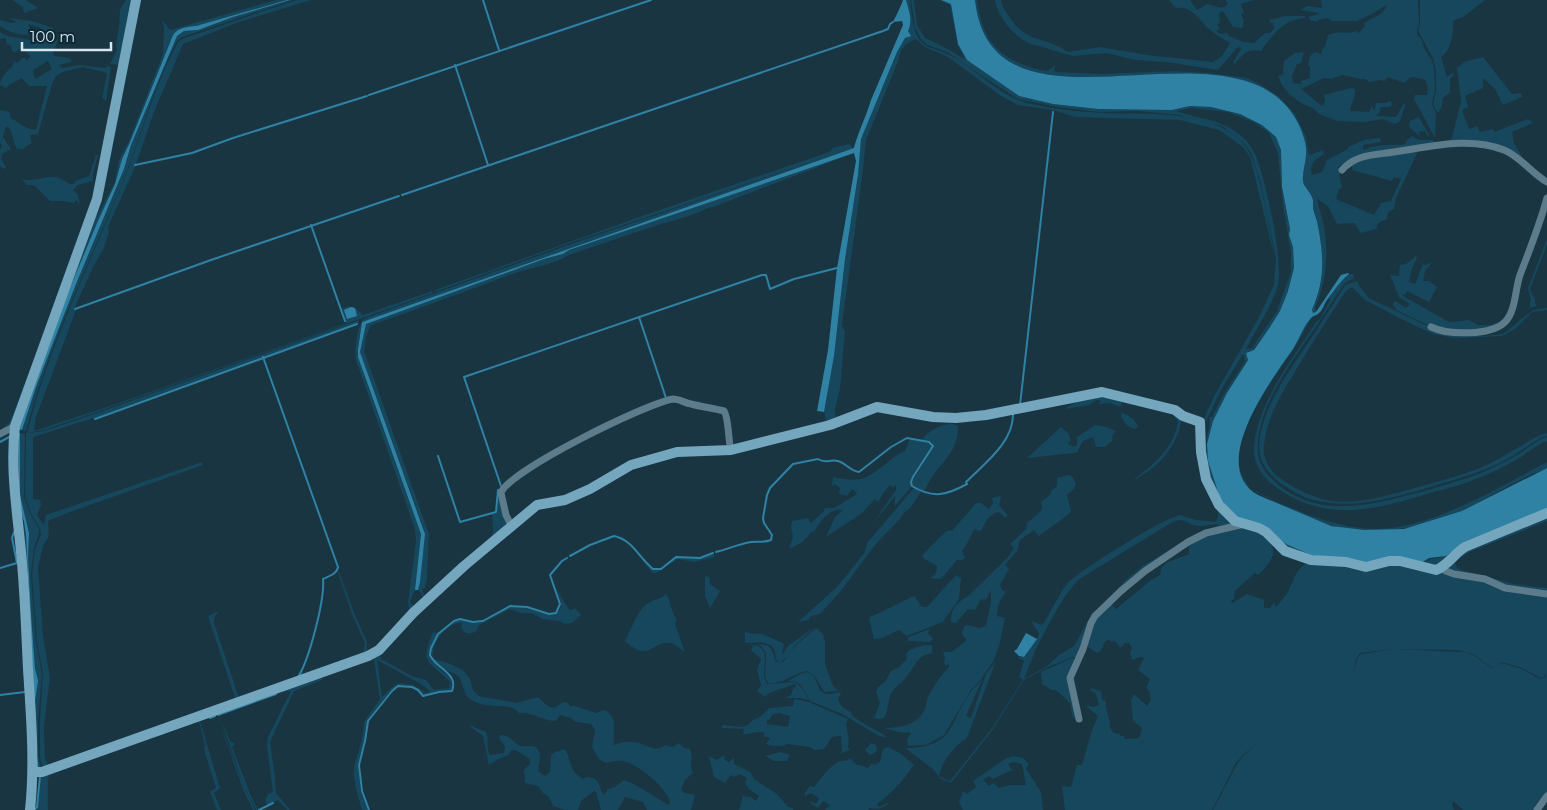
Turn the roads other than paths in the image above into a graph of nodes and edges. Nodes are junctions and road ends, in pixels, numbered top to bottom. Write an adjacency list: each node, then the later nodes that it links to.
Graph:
1 (136, 0): 6 (street)
2 (1342, 170): 3 (street)
3 (1547, 182)
4 (1547, 198): 5 (street)
5 (1431, 327)
6 (15, 426): 7 (street); 15 (street)
7 (0, 434)
8 (730, 450): 10 (street); 11 (street); 11 (street)
9 (1547, 513): 12 (street)
10 (1245, 524): 12 (street); 14 (street)
11 (512, 527): 15 (street)
12 (1441, 568): 13 (street)
13 (1547, 594)
14 (1079, 720)
15 (33, 772): 17 (street)
16 (1547, 796): 18 (street)
17 (30, 810)
18 (1537, 810)

